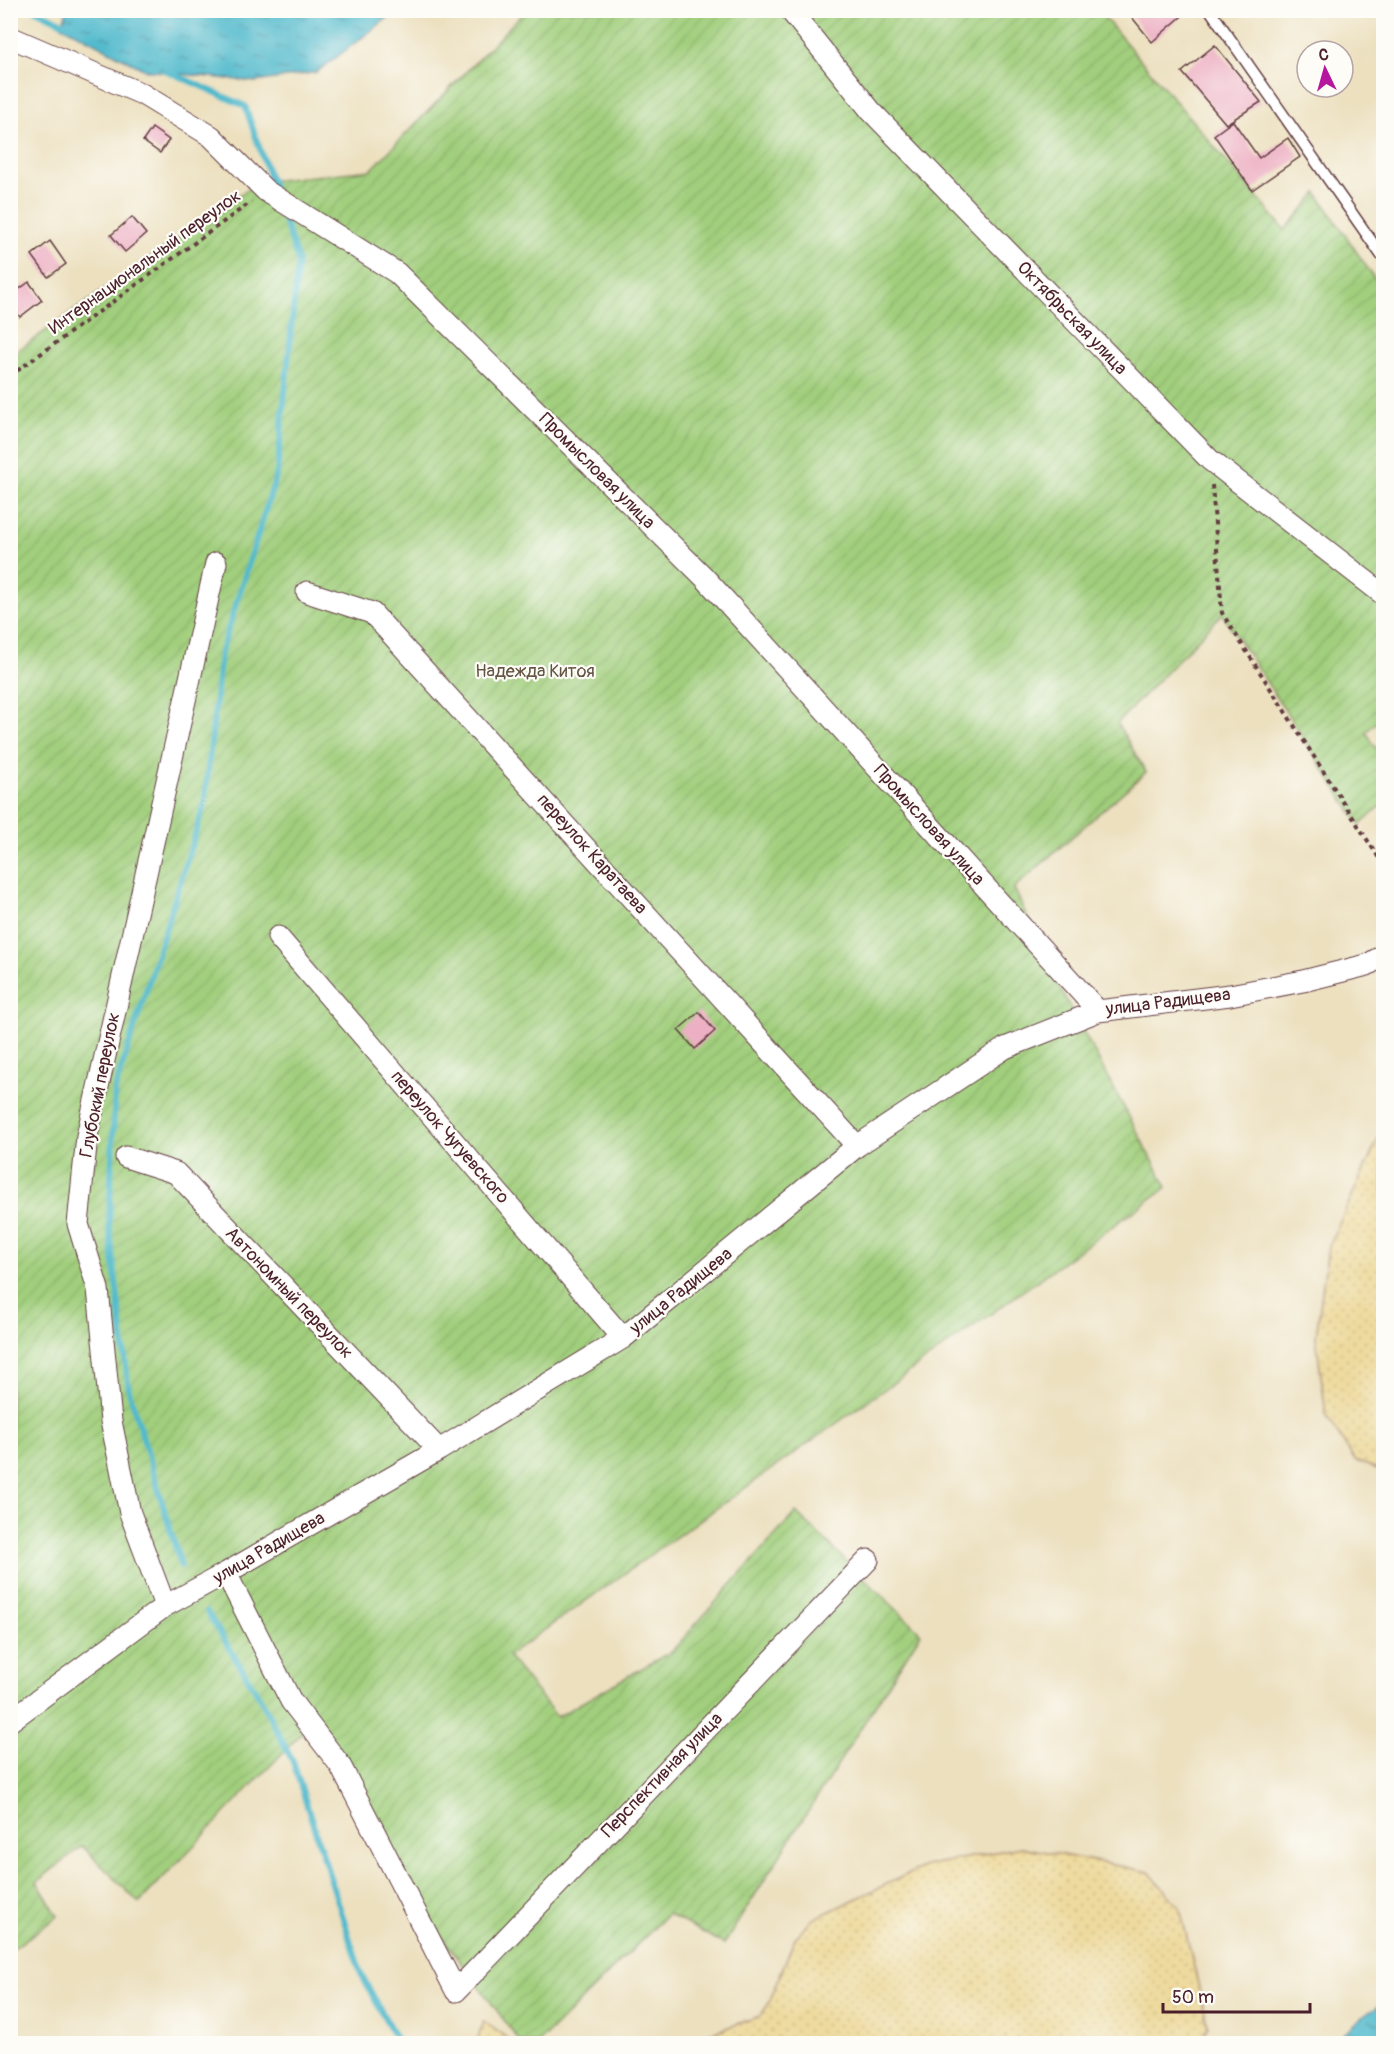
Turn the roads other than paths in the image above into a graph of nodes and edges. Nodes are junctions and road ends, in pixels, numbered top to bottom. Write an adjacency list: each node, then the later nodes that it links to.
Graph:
1 (790, 10): 7 (street, Октябрьская улица)
2 (1210, 10): 4 (lane)
3 (10, 37): 10 (street, Промысловая улица)
4 (1383, 260)
5 (216, 563): 17 (street, Глубокий переулок)
6 (307, 592): 11 (street, переулок Каратаева)
7 (1383, 595)
8 (278, 937): 13 (street, переулок Чугуевского)
9 (1383, 955): 10 (street, улица Радищева)
10 (1098, 1011): 11 (street, улица Радищева)
11 (857, 1146): 13 (street, улица Радищева)
12 (126, 1157): 14 (street, Автономный переулок)
13 (623, 1338): 14 (street, улица Радищева)
14 (439, 1450): 16 (street, улица Радищева)
15 (868, 1560): 16 (street, Перспективная улица)
16 (226, 1573): 17 (street, улица Радищева)
17 (165, 1606): 18 (street, улица Радищева)
18 (10, 1720)

